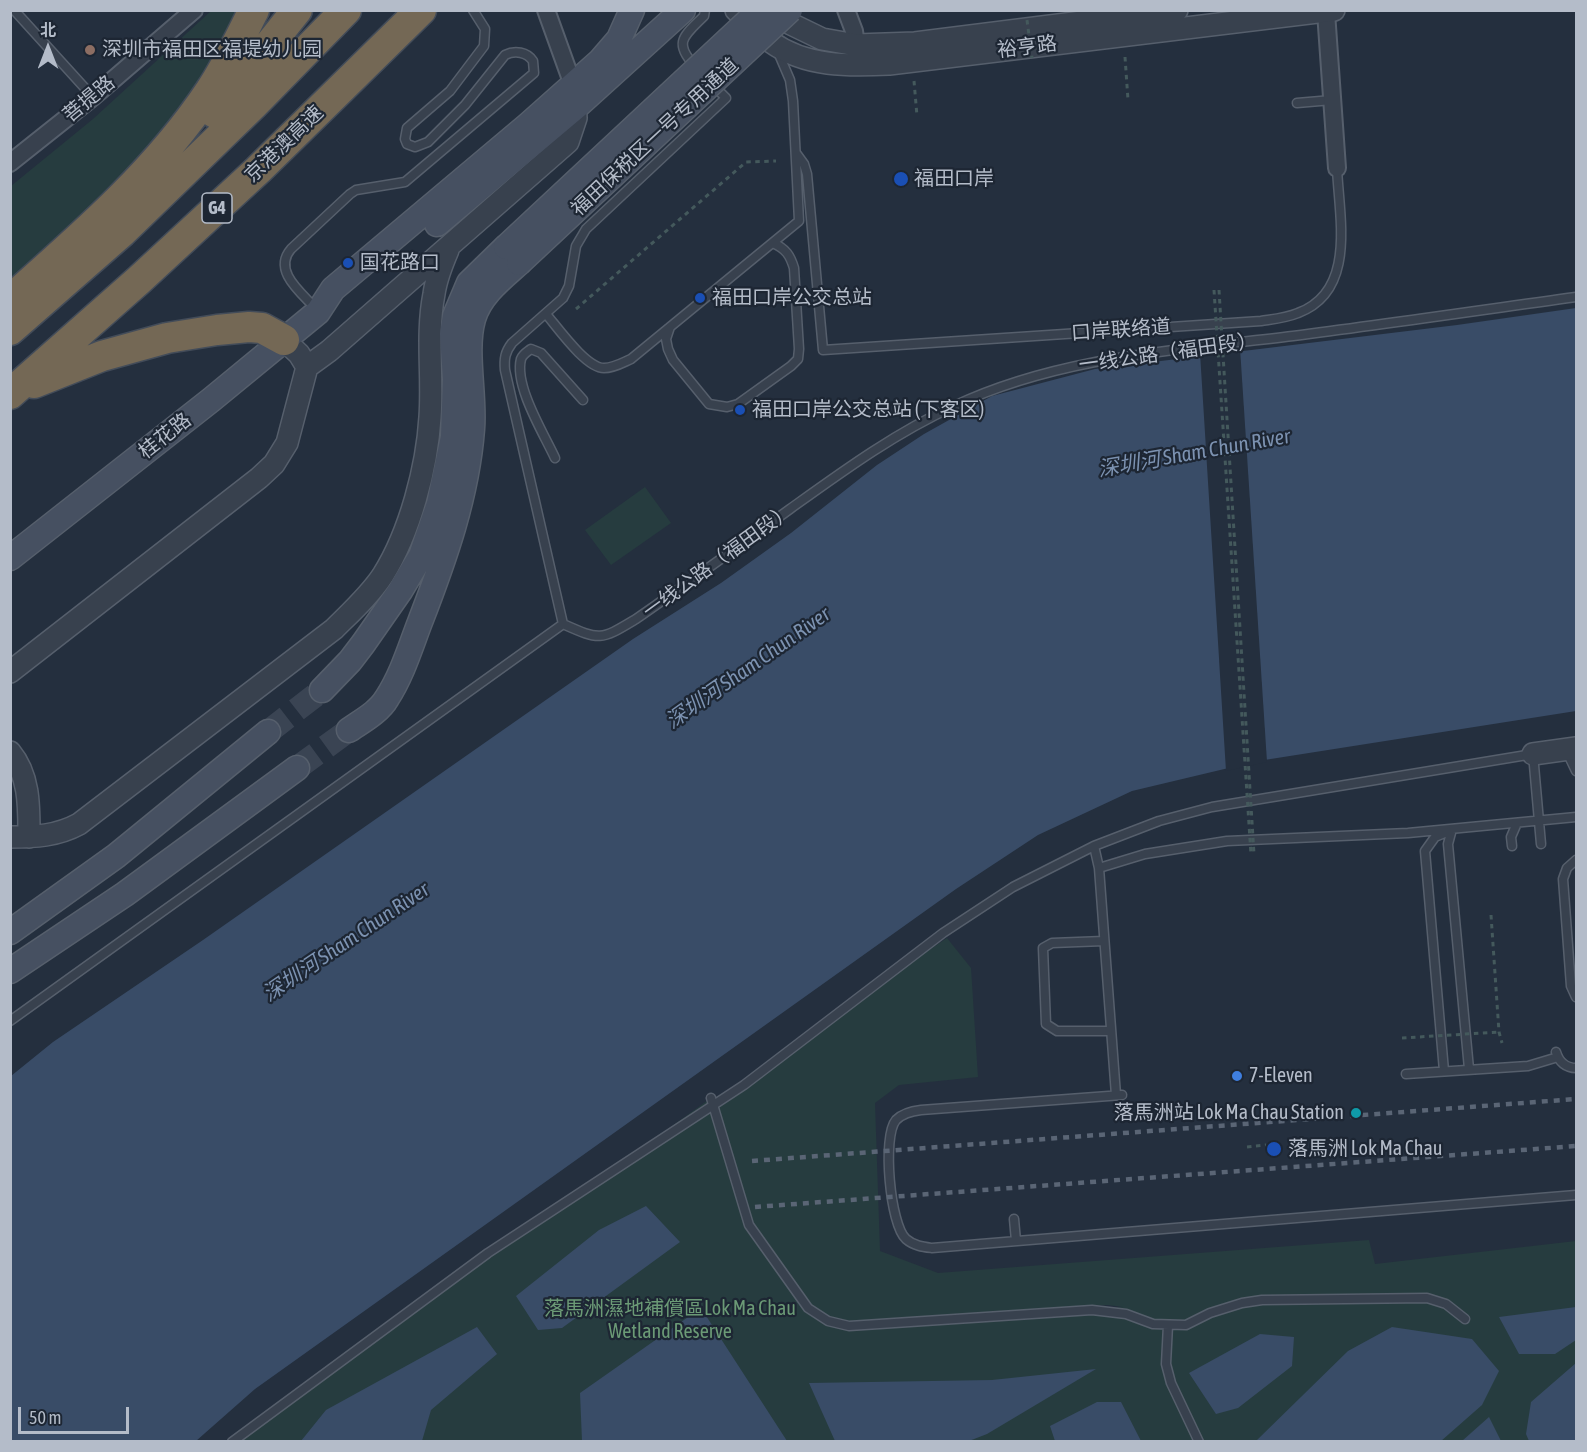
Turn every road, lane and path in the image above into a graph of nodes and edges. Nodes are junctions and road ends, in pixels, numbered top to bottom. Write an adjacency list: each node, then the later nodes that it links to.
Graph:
1 (14, 10): 26 (lane)
2 (194, 10): 26 (street, 菩提路)
3 (254, 10): 41 (highway)
4 (297, 10): 35 (highway)
5 (346, 10): 35 (highway, G4)
6 (473, 10): 43 (lane)
7 (546, 10): 25 (street)
8 (632, 10): 25 (main road)
9 (683, 10): 25 (main road)
10 (705, 10): 44 (lane)
11 (736, 10): 20 (street, 裕亨路)
12 (760, 10): 38 (main road, 福田保税区一号专用通道, bridge)
13 (776, 10): 21 (street, 裕亨路)
14 (790, 10): 38 (main road, 福田保税区一号专用通道, bridge)
15 (846, 10): 21 (street)
16 (1177, 10): 21 (street, 裕亨路)
17 (1330, 11): 20 (street, 裕亨路); 28 (street, 口岸联络道)
18 (419, 13): 49 (highway, 京港澳高速 / G4)
19 (1028, 20): 23 (path, bridge)
20 (772, 42): 31 (lane)
21 (856, 45)
22 (1125, 57): 27 (path)
23 (1032, 58)
24 (915, 81): 30 (path)
25 (575, 95): 37 (street); 43 (main road, 桂花路)
26 (93, 97): 33 (street, 菩提路)
27 (1128, 100)
28 (1332, 100): 29 (lane); 34 (street, 口岸联络道)
29 (1297, 103)
30 (917, 116)
31 (796, 153): 34 (lane, 口岸联络道); 36 (lane)
32 (776, 161): 42 (path)
33 (10, 164)
34 (1337, 168)
35 (122, 232): 46 (highway, G4)
36 (773, 243): 45 (lane); 45 (lane)
37 (450, 247): 48 (street); 67 (street)
38 (512, 255): 55 (main road); 56 (main road)
39 (1216, 290): 71 (path, bridge)
40 (1576, 297): 53 (lane, 一线公路（福田段）)
41 (10, 300)
42 (576, 309)
43 (318, 312): 47 (main road, 桂花路)
44 (546, 314): 45 (lane); 53 (lane)
45 (670, 327)
46 (10, 330)
47 (284, 340): 48 (street); 49 (highway); 52 (main road, 桂花路)
48 (307, 367): 54 (street)
49 (12, 394)
50 (583, 400): 51 (lane)
51 (555, 458)
52 (10, 558)
53 (563, 624): 79 (lane)
54 (10, 672)
55 (322, 690)
56 (349, 730)
57 (268, 732): 75 (main road)
58 (1571, 749): 60 (street); 62 (lane)
59 (10, 752): 67 (street)
60 (1533, 754): 64 (lane); 69 (lane)
61 (297, 768): 77 (main road)
62 (1576, 771)
63 (1576, 817): 64 (lane)
64 (1539, 820): 65 (lane); 68 (lane)
65 (1517, 823): 66 (lane); 70 (lane)
66 (1452, 829): 73 (lane); 87 (lane); 88 (lane)
67 (20, 837)
68 (1541, 844)
69 (1094, 846): 73 (lane); 90 (lane)
70 (1512, 846)
71 (1252, 854)
72 (1576, 860): 78 (lane)
73 (1099, 868): 76 (lane)
74 (1491, 915): 81 (path)
75 (10, 932)
76 (1104, 941): 80 (lane); 80 (lane)
77 (10, 971)
78 (1576, 997)
79 (10, 1021)
80 (1111, 1031): 97 (lane)
81 (1499, 1032): 82 (path, bridge); 83 (path)
82 (1402, 1038)
83 (1502, 1043)
84 (1532, 1055): 85 (lane)
85 (1537, 1064): 86 (lane); 87 (lane)
86 (1576, 1068)
87 (1468, 1070): 88 (lane)
88 (1444, 1071): 89 (lane)
89 (1406, 1074)
90 (712, 1102): 99 (lane); 100 (lane)
91 (1312, 1142): 92 (path)
92 (1291, 1144)
93 (1266, 1145): 94 (path)
94 (1247, 1147)
95 (1576, 1195): 97 (lane)
96 (1014, 1220): 97 (lane)
97 (1016, 1241)
98 (1465, 1319): 99 (lane)
99 (1168, 1325): 101 (lane)
100 (232, 1442)
101 (1199, 1442)

